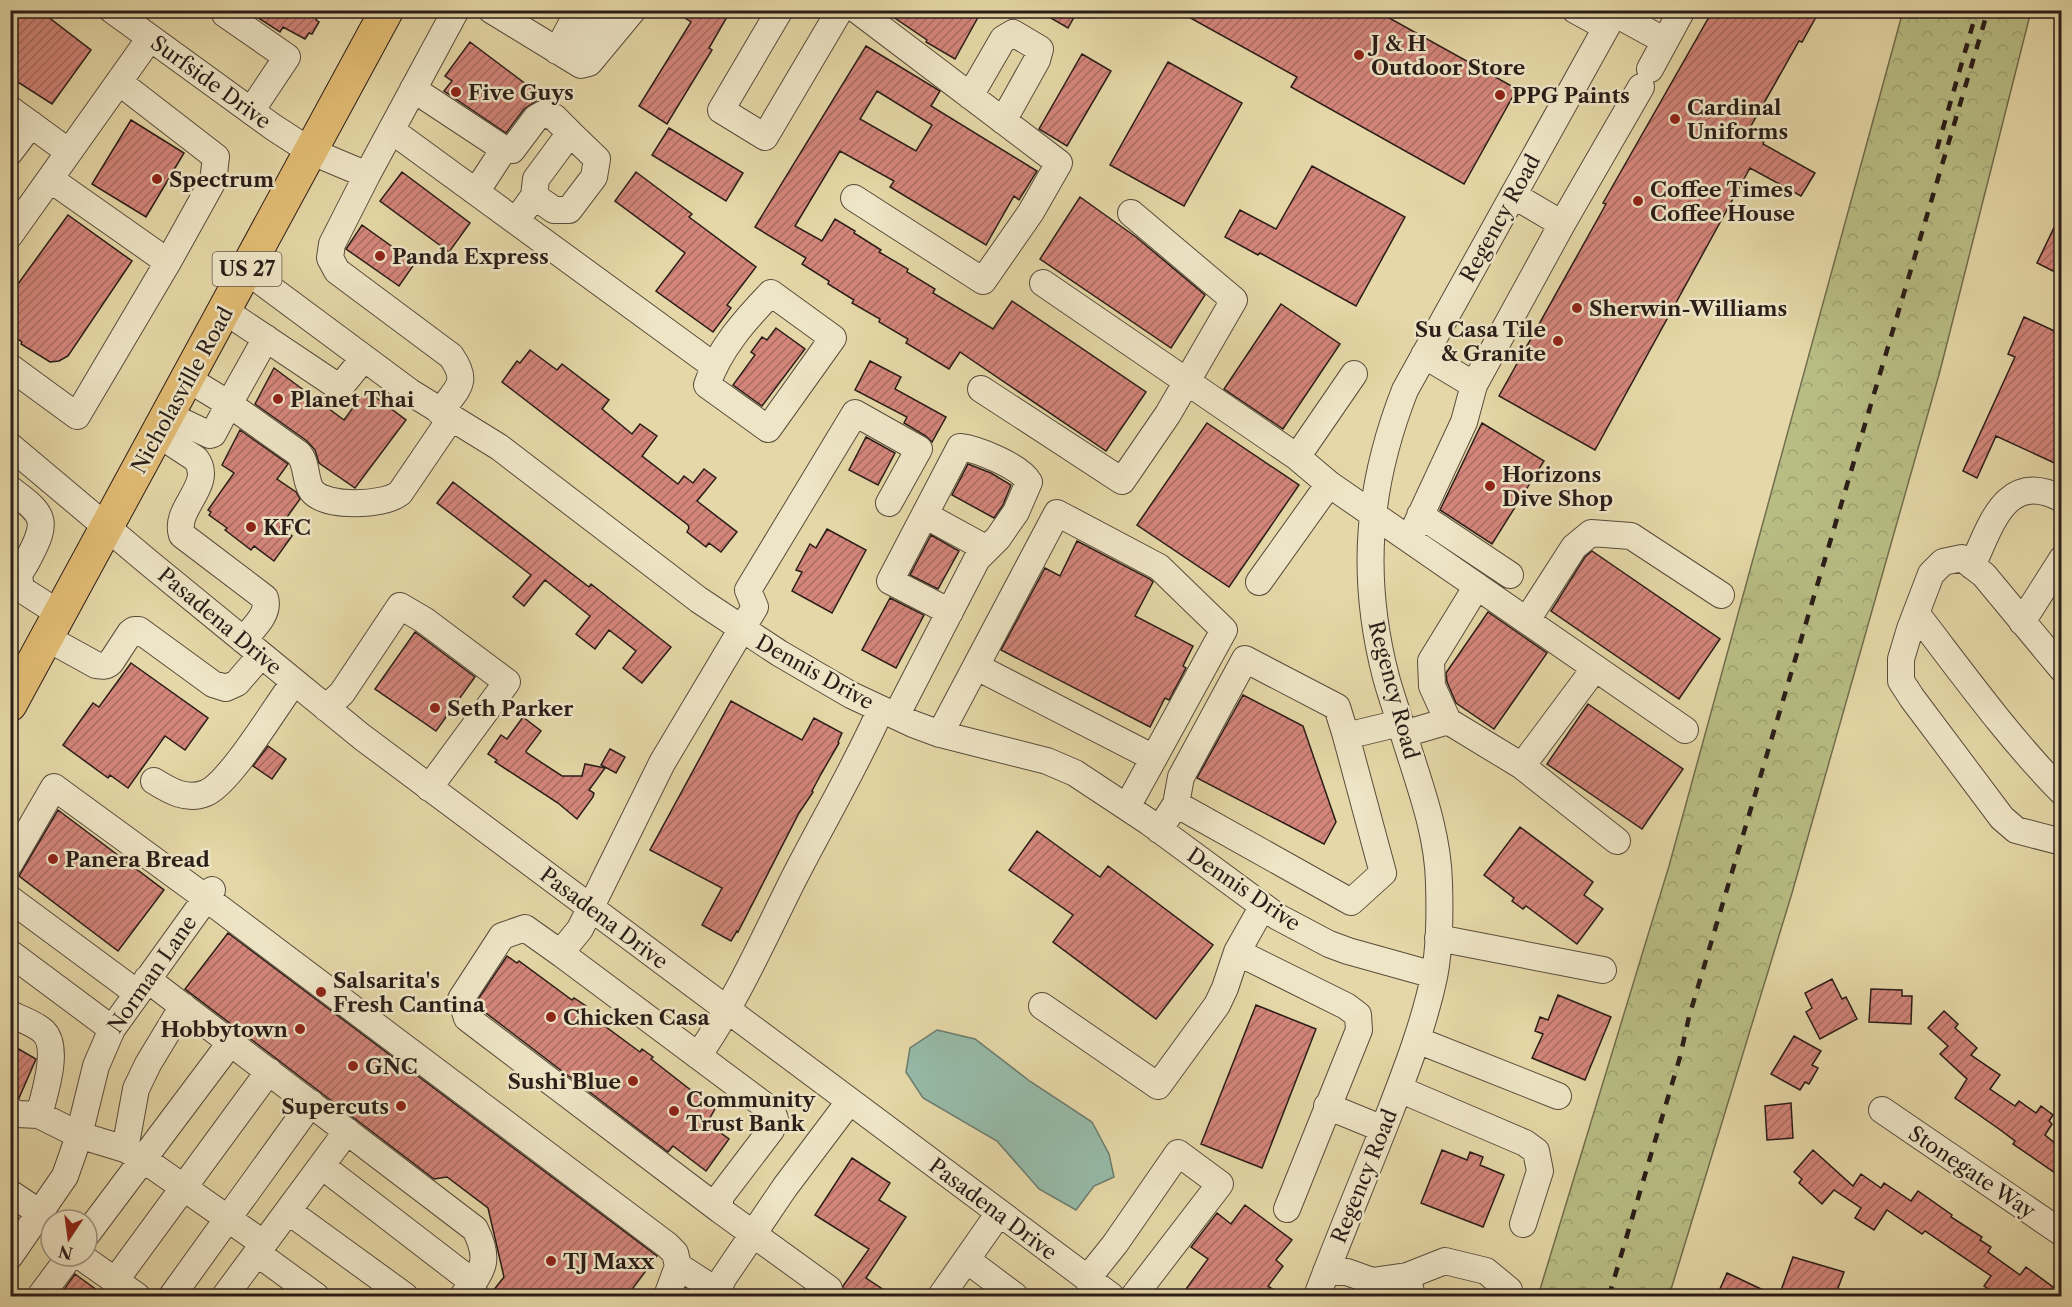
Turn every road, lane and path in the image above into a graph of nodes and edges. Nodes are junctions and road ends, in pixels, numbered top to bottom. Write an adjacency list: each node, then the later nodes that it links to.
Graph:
1 (112, 10): 14 (street, Surfside Drive)
2 (227, 10): 21 (street)
3 (456, 10): 18 (street)
4 (491, 10): 16 (street)
5 (633, 10): 16 (street)
6 (780, 10): 7 (street)
7 (840, 10)
8 (857, 10): 19 (street)
9 (1575, 10): 13 (street)
10 (1682, 10): 15 (street)
11 (382, 12): 27 (main road, Nicholasville Road / US 27)
12 (600, 12): 16 (street)
13 (1612, 17): 15 (street); 33 (street, Regency Road)
14 (150, 38): 17 (street); 21 (street, Surfside Drive)
15 (1665, 41): 38 (street)
16 (560, 53)
17 (119, 82): 29 (street); 40 (street)
18 (413, 89): 24 (street); 26 (street)
19 (970, 96): 22 (street); 22 (street)
20 (10, 110): 23 (street)
21 (251, 111): 27 (street, Surfside Drive)
22 (1003, 121): 35 (street)
23 (31, 124): 28 (street); 29 (street)
24 (391, 130): 30 (street); 32 (street)
25 (570, 133): 26 (street); 34 (street); 34 (street)
26 (504, 149): 32 (street)
27 (310, 151): 30 (street, Surfside Drive); 41 (main road, Nicholasville Road / US 27)
28 (10, 152)
29 (69, 152): 31 (street)
30 (367, 175): 55 (street)
31 (50, 179): 39 (street); 40 (street)
32 (476, 192): 37 (street)
33 (1513, 195): 38 (street); 45 (street, Regency Road)
34 (534, 196): 37 (street)
35 (854, 198)
36 (1131, 213): 51 (street)
37 (516, 221): 47 (street)
38 (1562, 224): 52 (street)
39 (10, 235)
40 (168, 262): 48 (street)
41 (247, 270): 43 (main road, Nicholasville Road / US 27); 46 (street, Dennis Drive)
42 (1043, 283): 51 (street)
43 (225, 311): 44 (street); 50 (main road, Nicholasville Road / US 27)
44 (266, 338): 46 (street); 54 (street)
45 (1424, 355): 52 (street); 63 (street, Regency Road)
46 (364, 358): 55 (street, Dennis Drive)
47 (714, 366): 47 (street)
48 (10, 367)
49 (1354, 374): 58 (street)
50 (188, 379): 54 (street); 56 (main road, Nicholasville Road / US 27)
51 (1186, 382): 53 (street); 58 (street)
52 (1474, 385): 65 (street)
53 (981, 389)
54 (229, 404): 55 (street); 56 (street)
55 (446, 415): 80 (street, Dennis Drive)
56 (163, 424): 66 (main road, Nicholasville Road / US 27); 81 (street)
57 (10, 446): 66 (street, Pasadena Drive)
58 (1297, 457): 59 (street)
59 (1329, 484): 63 (street); 72 (street)
60 (10, 489): 79 (street)
61 (2061, 499): 70 (street)
62 (889, 503): 80 (street)
63 (1372, 512): 67 (street); 90 (street, Regency Road)
64 (925, 515): 68 (street); 68 (street); 75 (street)
65 (1420, 515): 67 (street); 71 (street)
66 (108, 527): 79 (main road, Nicholasville Road / US 27); 81 (street, Pasadena Drive)
67 (1410, 538): 73 (street)
68 (987, 549): 75 (street)
69 (2061, 559): 78 (street)
70 (1972, 566): 76 (street); 78 (street)
71 (1510, 575)
72 (1259, 582)
73 (1478, 586): 77 (street); 89 (street)
74 (1721, 595): 77 (street)
75 (950, 612): 88 (street)
76 (1916, 613): 98 (street); 103 (street)
77 (1527, 620): 83 (street)
78 (2022, 622): 84 (street)
79 (53, 626): 81 (street); 86 (main road, Nicholasville Road / US 27)
80 (741, 630): 88 (street, Dennis Drive); 108 (street)
81 (252, 647): 85 (street, Pasadena Drive)
82 (976, 667): 92 (street); 94 (street); 94 (street)
83 (1595, 668): 91 (street); 95 (street)
84 (2061, 669)
85 (294, 682): 87 (street, Pasadena Drive); 96 (street)
86 (10, 705)
87 (326, 708): 97 (street, Pasadena Drive); 97 (street)
88 (889, 712): 92 (street, Dennis Drive); 118 (street)
89 (1448, 721): 90 (street); 95 (street)
90 (1402, 728): 93 (street); 109 (street, Regency Road)
91 (1684, 730)
92 (940, 734): 100 (street, Dennis Drive)
93 (1346, 736): 99 (street); 99 (street)
94 (1154, 758): 100 (street)
95 (1522, 766): 102 (street)
96 (154, 782)
97 (429, 788): 108 (street, Pasadena Drive)
98 (2061, 792)
99 (1176, 804): 101 (street)
100 (1127, 807): 101 (street, Dennis Drive)
101 (1159, 830): 107 (street, Dennis Drive)
102 (1617, 841)
103 (2061, 842)
104 (10, 863): 105 (street)
105 (209, 894): 115 (street, Norman Lane); 155 (street)
106 (10, 899): 115 (street)
107 (1263, 906): 110 (street); 114 (street, Dennis Drive)
108 (590, 907): 112 (street); 118 (street, Pasadena Drive)
109 (1438, 938): 113 (street); 114 (street, Regency Road)
110 (1237, 952): 117 (street); 129 (street)
111 (10, 953): 120 (street)
112 (563, 955): 123 (street); 141 (street)
113 (1603, 970)
114 (1434, 975): 121 (street, Regency Road)
115 (142, 986): 116 (street); 120 (street, Norman Lane)
116 (183, 1006): 122 (street); 136 (street)
117 (1042, 1006)
118 (727, 1010): 123 (street); 127 (street, Pasadena Drive)
119 (10, 1014): 132 (street)
120 (112, 1029): 135 (street, Norman Lane)
121 (1417, 1040): 125 (street, Regency Road); 126 (street)
122 (231, 1042): 124 (street); 136 (street)
123 (698, 1056): 141 (street)
124 (269, 1071): 128 (street); 138 (street)
125 (1399, 1089): 133 (street, Regency Road); 149 (street)
126 (1558, 1096)
127 (849, 1102): 147 (street, Pasadena Drive); 151 (street)
128 (311, 1103): 134 (street); 148 (street)
129 (1327, 1106): 133 (street); 142 (street)
130 (10, 1110): 132 (street)
131 (1882, 1110): 150 (street, Stonegate Way)
132 (39, 1115): 135 (street)
133 (1383, 1129): 158 (street, Regency Road)
134 (347, 1131): 137 (street); 162 (street)
135 (79, 1135): 136 (street); 140 (street, Norman Lane)
136 (134, 1154): 138 (street); 146 (street)
137 (322, 1166): 143 (street); 162 (street)
138 (182, 1187): 148 (street); 160 (street)
139 (10, 1193): 144 (street)
140 (43, 1208)
141 (720, 1209): 151 (street)
142 (1287, 1209)
143 (288, 1211): 152 (street); 170 (street)
144 (39, 1212)
145 (39, 1214): 153 (street, Norman Lane)
146 (99, 1214)
147 (999, 1214): 154 (street); 159 (street, Pasadena Drive)
148 (228, 1219): 152 (street); 167 (street)
149 (1523, 1224)
150 (2061, 1233)
151 (753, 1235): 163 (street); 164 (street)
152 (260, 1249): 168 (street); 169 (street)
153 (10, 1256)
154 (967, 1260): 172 (street); 173 (street)
155 (678, 1266): 164 (street); 171 (street)
156 (61, 1268): 165 (street)
157 (97, 1268): 160 (street)
158 (1326, 1272): 161 (street); 176 (street, Regency Road)
159 (1087, 1279): 174 (street, Pasadena Drive); 175 (street)
160 (115, 1281): 166 (street)
161 (1409, 1286): 177 (street)
162 (468, 1289)
163 (829, 1289)
164 (715, 1294)
165 (42, 1296)
166 (137, 1296)
167 (172, 1296)
168 (228, 1296)
169 (316, 1296)
170 (405, 1296)
171 (667, 1296)
172 (941, 1296)
173 (1015, 1296)
174 (1111, 1296)
175 (1134, 1296)
176 (1317, 1296)
177 (1510, 1296)

